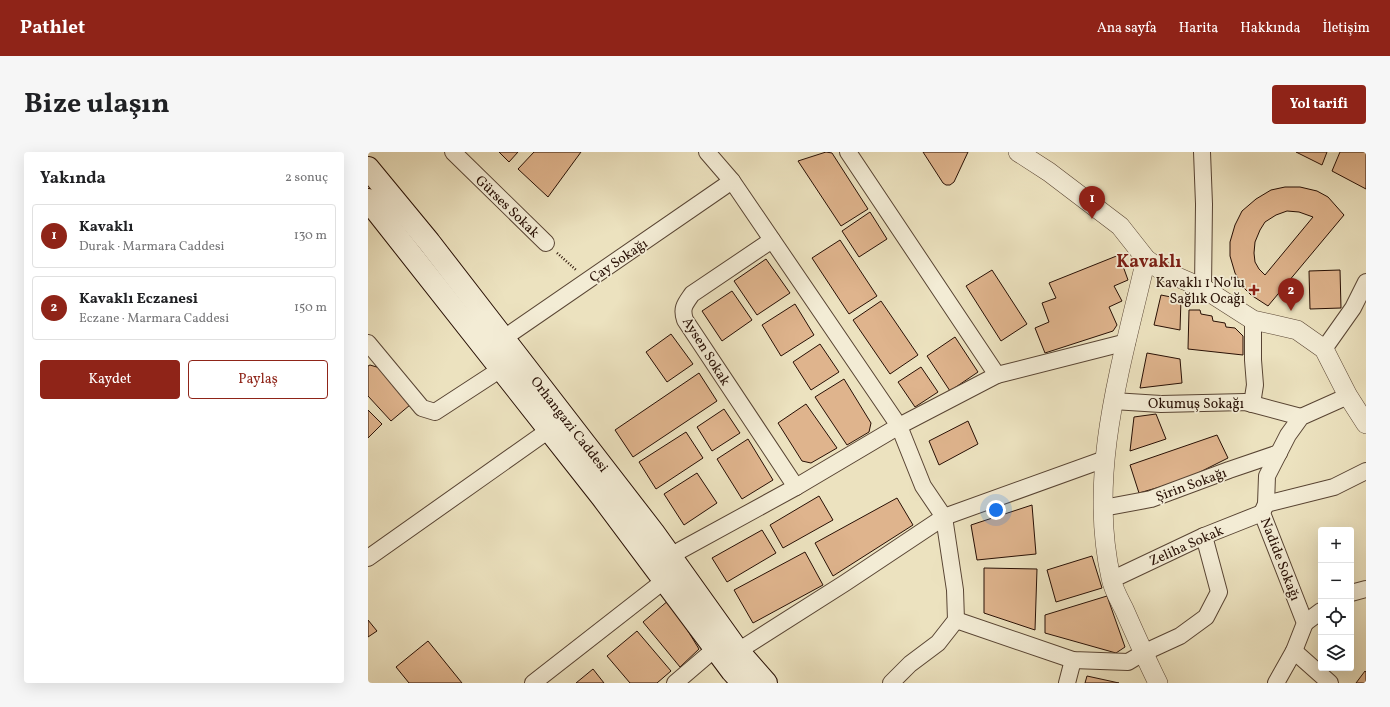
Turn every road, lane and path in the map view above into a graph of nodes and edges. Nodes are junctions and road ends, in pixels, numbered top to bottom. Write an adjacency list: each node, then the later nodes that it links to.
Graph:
1 (452, 152): 10 (street, Gürses Sokak)
2 (707, 152): 7 (street)
3 (848, 152): 22 (street)
4 (1018, 152): 11 (street)
5 (1202, 152): 14 (street)
6 (368, 168): 17 (main road, Orhangazi Caddesi)
7 (732, 181): 9 (street); 12 (street, Çay Sokağı)
8 (368, 200): 21 (main road, Orhangazi Caddesi)
9 (772, 240): 28 (street); 33 (street, Aysen Sokak)
10 (546, 243): 12 (path)
11 (1146, 260): 14 (street); 18 (street)
12 (588, 280): 17 (street, Çay Sokağı)
13 (1366, 282): 15 (street)
14 (1203, 288): 16 (street)
15 (1360, 305): 20 (street)
16 (1253, 320): 20 (street); 25 (street)
17 (504, 338): 38 (main road, Orhangazi Caddesi)
18 (1127, 342): 22 (street); 24 (street)
19 (368, 343): 21 (street)
20 (1324, 349): 23 (street)
21 (500, 369): 29 (main road, Orhangazi Caddesi)
22 (997, 375): 28 (street)
23 (1348, 396): 26 (street); 27 (street)
24 (1113, 402): 25 (street, Okumuş Sokağı); 31 (street)
25 (1252, 404): 26 (street, Okumuş Sokağı)
26 (1301, 417): 30 (street, Nadide Sokağı)
27 (1366, 424)
28 (898, 426): 33 (street); 36 (street)
29 (550, 430): 39 (street); 40 (main road, Orhangazi Caddesi)
30 (1279, 453): 34 (street, Şirin Sokağı); 35 (street, Nadide Sokağı)
31 (1105, 459): 34 (street); 36 (street)
32 (1366, 471): 35 (street, Zeliha Sokak)
33 (796, 487): 38 (street)
34 (1103, 508): 41 (street)
35 (1264, 508): 37 (street, Zeliha Sokak); 46 (street, Nadide Sokağı)
36 (944, 517): 45 (street); 48 (street)
37 (1204, 536): 41 (street, Zeliha Sokak); 50 (street)
38 (670, 556): 48 (main road, Orhangazi Caddesi)
39 (368, 558)
40 (665, 580): 47 (main road, Orhangazi Caddesi); 52 (street)
41 (1111, 580): 50 (street)
42 (1366, 589): 43 (street)
43 (1354, 592)
44 (1318, 613): 46 (street)
45 (956, 620): 51 (street); 56 (street)
46 (1305, 623): 49 (street)
47 (716, 648): 53 (street); 54 (main road, Orhangazi Caddesi)
48 (738, 651): 55 (main road, Orhangazi Caddesi)
49 (1294, 651): 59 (street); 60 (street)
50 (1143, 653): 51 (street); 58 (street)
51 (1073, 660): 57 (street)
52 (533, 683)
53 (675, 683)
54 (743, 683)
55 (766, 683)
56 (891, 683)
57 (1067, 683)
58 (1158, 683)
59 (1276, 683)
60 (1330, 683)

